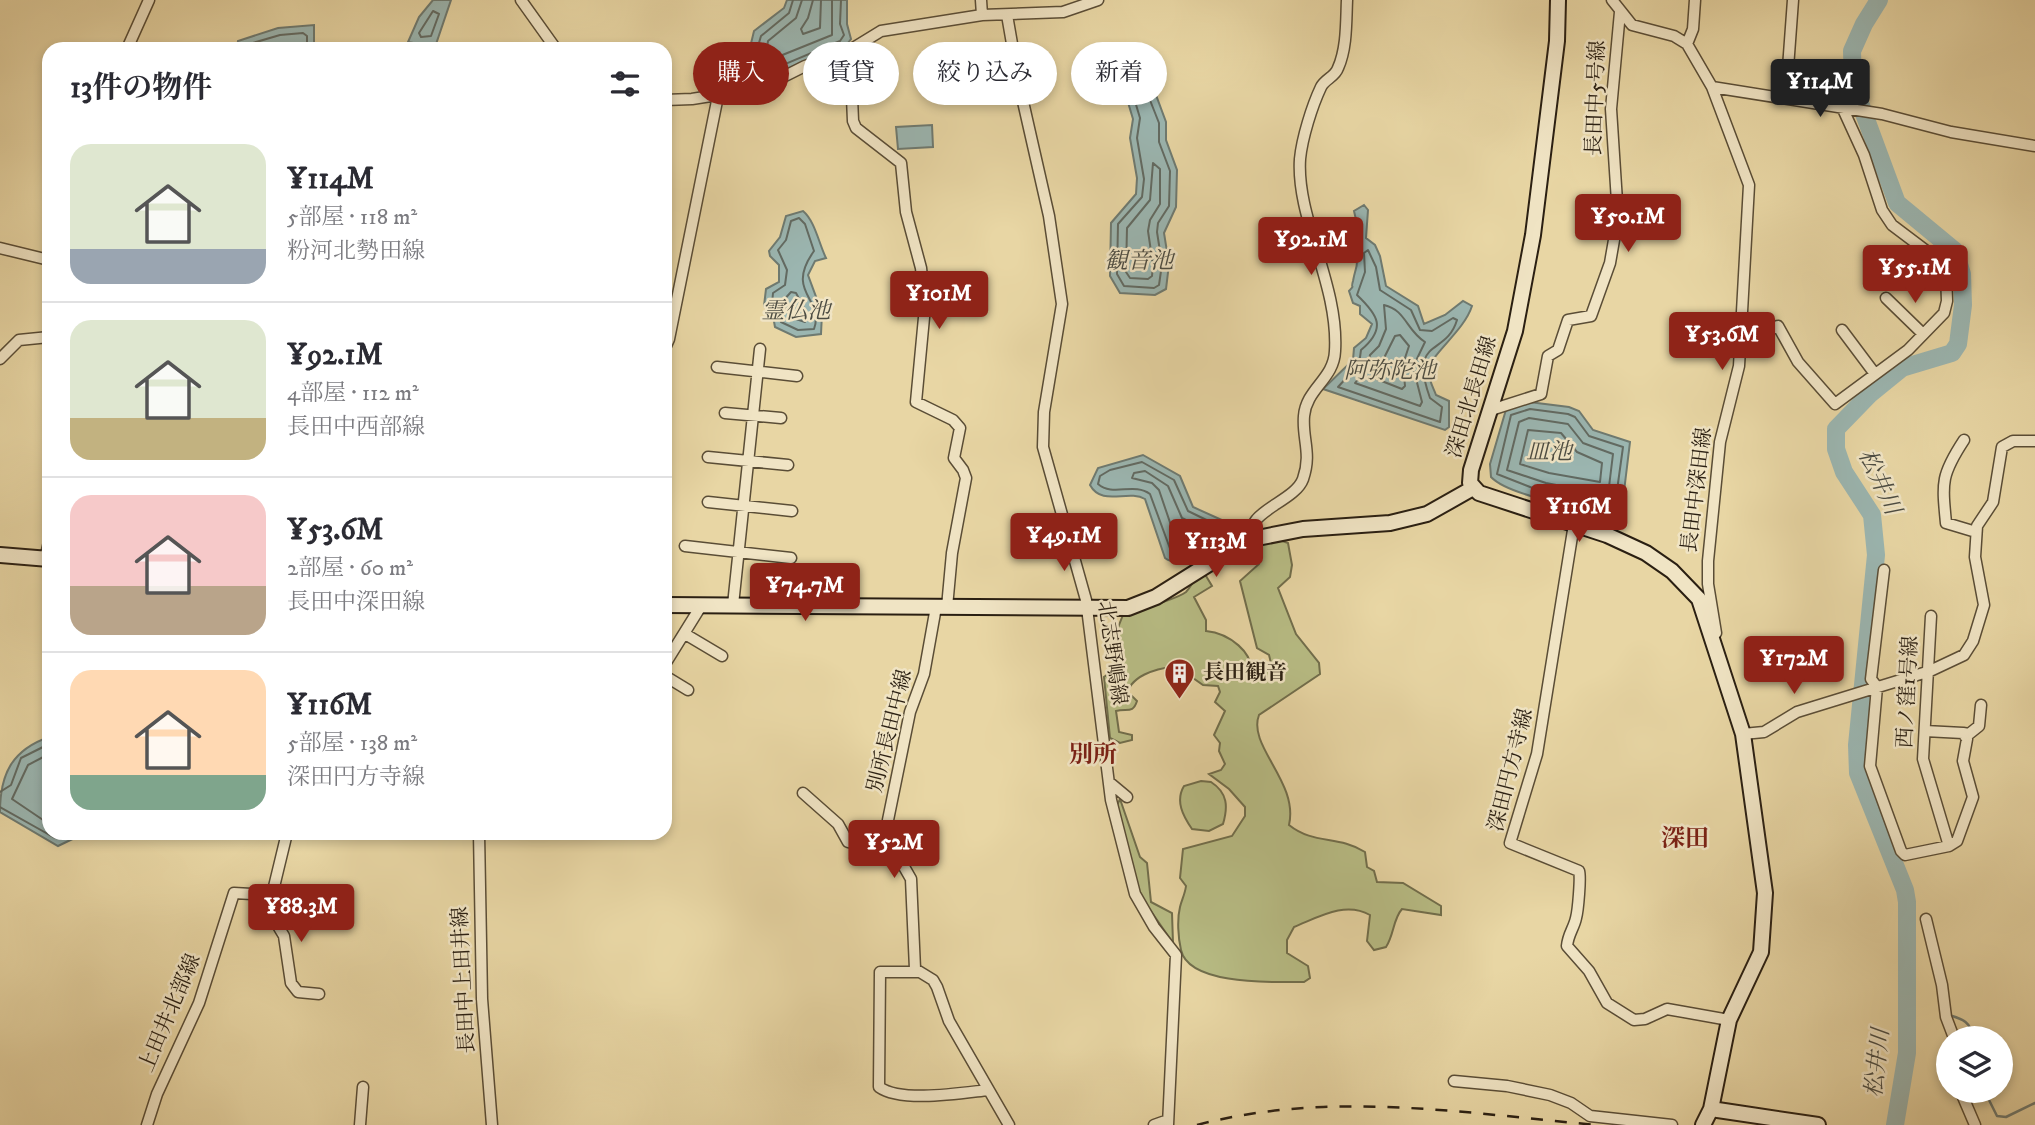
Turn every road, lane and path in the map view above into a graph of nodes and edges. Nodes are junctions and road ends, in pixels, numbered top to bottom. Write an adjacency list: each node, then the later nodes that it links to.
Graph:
1 (149, 0): 13 (street)
2 (521, 0): 14 (street)
3 (981, 0): 11 (street)
4 (1098, 0): 12 (street)
5 (1347, 0): 54 (street)
6 (1558, 0): 39 (street, 深田北長田線)
7 (1612, 0): 10 (street)
8 (1695, 0): 16 (street)
9 (1793, 0): 20 (street)
10 (1620, 12): 16 (street); 39 (street, 長田中5号線)
11 (982, 15): 12 (street); 15 (street)
12 (1007, 15): 65 (street, 北志野嶋線)
13 (130, 42)
14 (551, 42)
15 (863, 42)
16 (1687, 44): 17 (street, 長田中深田線)
17 (1712, 87): 20 (street); 32 (street, 長田中深田線)
18 (693, 98): 19 (street)
19 (672, 99)
20 (1797, 100): 23 (street)
21 (716, 105): 28 (street)
22 (852, 105): 64 (street, 別所長田中線)
23 (1845, 108): 24 (street); 30 (street)
24 (2035, 146)
25 (0, 248): 26 (street)
26 (42, 258)
27 (1886, 298): 30 (street)
28 (672, 324)
29 (1842, 330): 37 (street)
30 (1923, 334): 37 (street)
31 (42, 338): 34 (street)
32 (1742, 338): 37 (street); 69 (street, 長田中深田線)
33 (760, 349): 36 (street)
34 (0, 359)
35 (717, 367): 36 (street)
36 (757, 372): 38 (street); 41 (street)
37 (1875, 374)
38 (797, 376)
39 (1491, 410): 48 (street, 深田北長田線)
40 (725, 413): 41 (street)
41 (752, 415): 42 (street); 46 (street)
42 (781, 418)
43 (1964, 440): 53 (street)
44 (2035, 441): 53 (street)
45 (708, 457): 46 (street)
46 (748, 461): 47 (street); 50 (street)
47 (788, 465)
48 (1473, 488): 52 (street, 深田北長田線); 54 (street)
49 (708, 502): 50 (street)
50 (743, 506): 51 (street); 56 (street)
51 (792, 511)
52 (1574, 524): 69 (street, 深田北長田線); 90 (street, 深田円方寺線)
53 (1976, 532): 71 (street)
54 (1247, 540): 65 (street)
55 (685, 546): 56 (street)
56 (738, 552): 58 (street); 61 (street)
57 (0, 555): 59 (street)
58 (792, 558)
59 (42, 559)
60 (1884, 570): 73 (street, 西ノ窪1号線)
61 (733, 604): 63 (street); 64 (street)
62 (672, 605): 63 (street)
63 (701, 606): 67 (street)
64 (941, 607): 65 (street); 84 (street, 別所長田中線)
65 (1087, 610): 79 (street, 北志野嶋線)
66 (1931, 616): 71 (street, 西ノ窪1号線)
67 (685, 634): 68 (street); 70 (street)
68 (672, 654)
69 (1717, 655): 78 (street, 深田北長田線)
70 (722, 656)
71 (1930, 671): 73 (street); 76 (street, 西ノ窪1号線)
72 (672, 680): 74 (street)
73 (1872, 688): 78 (street); 85 (street, 西ノ窪1号線)
74 (688, 690)
75 (1981, 705): 77 (street)
76 (1925, 732): 77 (street); 85 (street, 西ノ窪1号線)
77 (1963, 733): 85 (street)
78 (1743, 734): 90 (street, 深田北長田線)
79 (1109, 782): 81 (street); 97 (street, 北志野嶋線)
80 (803, 793): 84 (street)
81 (1127, 797)
82 (285, 840): 86 (street)
83 (479, 840): 100 (street, 長田中上田井線)
84 (891, 844): 88 (street, 別所長田中線)
85 (1949, 846)
86 (272, 895): 89 (street); 98 (street, 上田井北部線)
87 (1926, 919): 91 (street)
88 (918, 972): 94 (street); 94 (street)
89 (319, 994)
90 (1729, 1020): 96 (street, 深田北長田線)
91 (1950, 1026)
92 (1454, 1081): 103 (street)
93 (363, 1087): 99 (street)
94 (988, 1090): 101 (street)
95 (1966, 1103): 106 (street)
96 (1711, 1109): 104 (street, 深田北長田線); 105 (street)
97 (1168, 1122): 102 (street)
98 (147, 1125)
99 (360, 1125)
100 (492, 1125)
101 (1009, 1125)
102 (1154, 1125)
103 (1672, 1125)
104 (1703, 1125)
105 (1818, 1125)
106 (1975, 1125)

